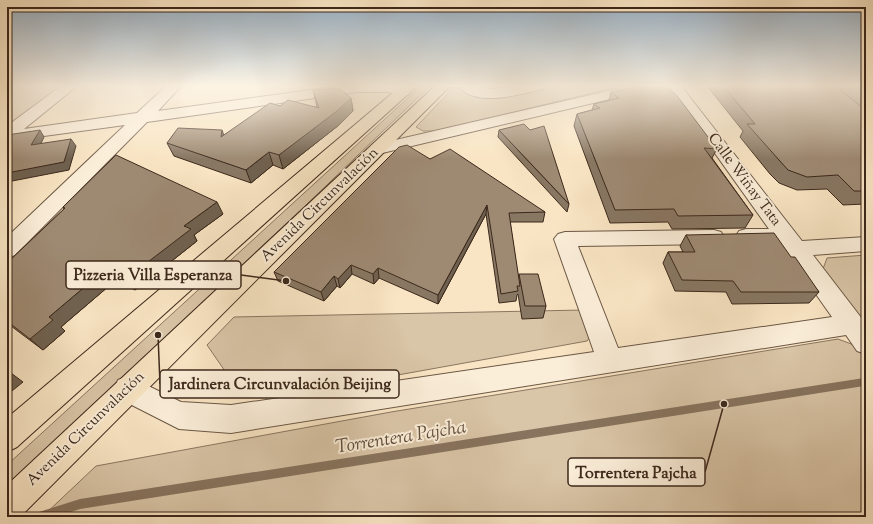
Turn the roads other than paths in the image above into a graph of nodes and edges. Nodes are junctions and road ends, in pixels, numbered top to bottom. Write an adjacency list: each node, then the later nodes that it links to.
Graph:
1 (39, 110): 9 (street)
2 (151, 110): 8 (street)
3 (198, 110): 8 (street)
4 (382, 110): 17 (highway, Avenida Circunvalación)
5 (418, 110): 10 (highway, Avenida Circunvalación)
6 (543, 110): 10 (street)
7 (692, 110): 11 (street, Calle Wiñay Tata)
8 (144, 118): 9 (street); 13 (street)
9 (7, 135)
10 (378, 149): 16 (highway, Avenida Circunvalación)
11 (790, 242): 12 (street); 14 (street, Calle Wiñay Tata); 15 (street)
12 (866, 244)
13 (7, 250)
14 (858, 334): 15 (street)
15 (610, 361): 16 (street)
16 (128, 388): 18 (highway, Avenida Circunvalación)
17 (7, 437)
18 (7, 507)

